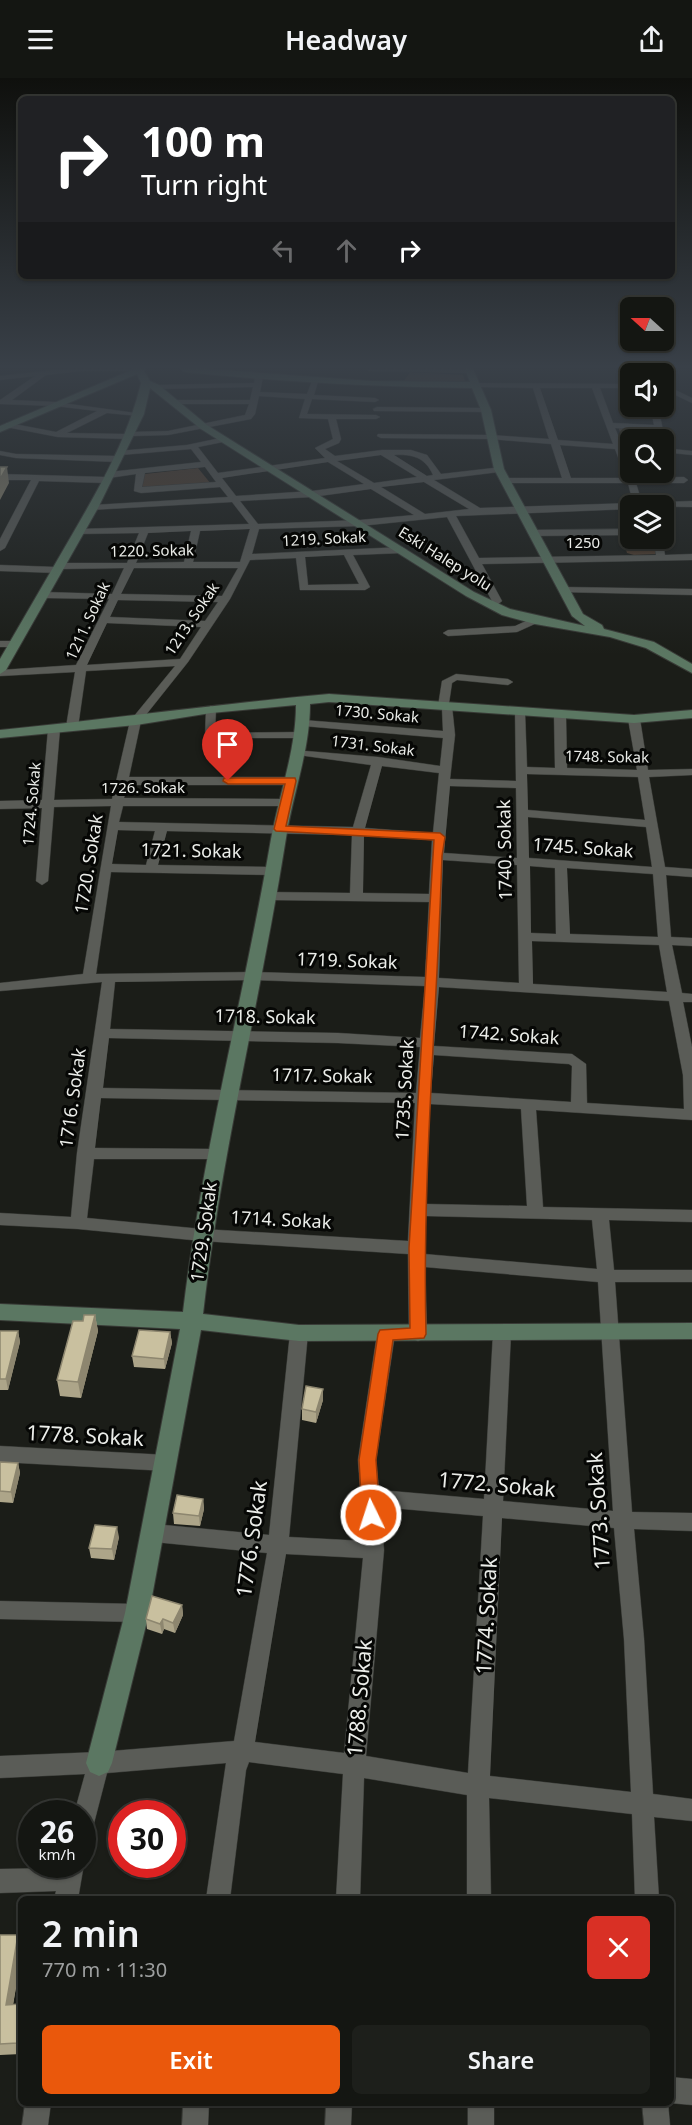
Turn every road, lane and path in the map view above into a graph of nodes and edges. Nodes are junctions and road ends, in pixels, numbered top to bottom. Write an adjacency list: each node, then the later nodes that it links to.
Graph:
1 (205, 464): 17 (street)
2 (44, 465): 14 (street)
3 (74, 465): 14 (street)
4 (114, 465): 21 (street)
5 (201, 465): 16 (street)
6 (266, 465): 13 (street, Eski Halep yolu)
7 (286, 465): 13 (street)
8 (340, 465): 29 (street)
9 (403, 465): 22 (street)
10 (431, 465): 19 (street)
11 (498, 465): 15 (street)
12 (561, 465): 24 (street)
13 (270, 467): 17 (street); 31 (street, Eski Halep yolu)
14 (56, 468): 20 (street); 21 (street)
15 (499, 469): 19 (street); 27 (street)
16 (141, 472): 21 (street); 30 (street)
17 (216, 476): 28 (street)
18 (0, 477): 20 (street)
19 (438, 477): 22 (street)
20 (36, 478): 49 (street)
21 (107, 478): 36 (street)
22 (427, 479): 29 (street); 38 (street)
23 (620, 479): 24 (street)
24 (567, 480): 27 (street)
25 (674, 480): 26 (street)
26 (684, 480)
27 (505, 481): 37 (street)
28 (223, 484): 30 (street); 32 (street)
29 (375, 487): 31 (street); 41 (street)
30 (165, 488): 40 (street)
31 (312, 494): 32 (street); 42 (street, Eski Halep yolu)
32 (235, 499): 40 (street); 43 (street)
33 (674, 504): 34 (street)
34 (692, 504)
35 (620, 506): 37 (street)
36 (93, 508): 40 (street); 46 (street)
37 (521, 509): 38 (street); 48 (street)
38 (478, 511): 39 (street)
39 (450, 514): 41 (street); 58 (street)
40 (162, 515): 44 (street); 45 (street)
41 (422, 516): 42 (street)
42 (360, 524): 43 (street); 51 (street, Eski Halep yolu)
43 (255, 525): 44 (street); 57 (street, 1213. Sokak)
44 (196, 528): 60 (street)
45 (144, 531): 46 (street); 59 (street, 1211. Sokak)
46 (79, 532): 62 (street)
47 (620, 532): 48 (street)
48 (533, 533): 56 (street)
49 (0, 548)
50 (659, 549): 55 (street)
51 (402, 550): 52 (street, 1219. Sokak); 68 (street, Eski Halep yolu)
52 (347, 553): 53 (street, 1219. Sokak); 53 (street)
53 (300, 555): 57 (street, 1219. Sokak)
54 (692, 557): 55 (street, 1250)
55 (661, 558): 56 (street, 1250)
56 (546, 559): 58 (street, 1250); 63 (street)
57 (245, 561): 60 (street, 1220. Sokak); 67 (street, 1213. Sokak)
58 (474, 561): 68 (street)
59 (130, 566): 60 (street, 1220. Sokak); 62 (street, 1220. Sokak); 66 (street, 1211. Sokak)
60 (188, 566)
61 (0, 568): 62 (street, 1220. Sokak)
62 (59, 568): 65 (street)
63 (564, 590): 64 (street); 69 (street)
64 (692, 592)
65 (44, 595): 66 (street); 76 (street)
66 (116, 596): 67 (street); 71 (street, 1211. Sokak)
67 (225, 599): 72 (street, 1213. Sokak)
68 (492, 606): 70 (street, Eski Halep yolu)
69 (576, 612): 70 (street); 74 (street)
70 (535, 620): 73 (street); 74 (street, Eski Halep yolu)
71 (104, 621): 72 (street); 78 (street, 1211. Sokak)
72 (208, 624): 77 (street, 1213. Sokak)
73 (448, 633)
74 (612, 634): 79 (street, Eski Halep yolu)
75 (0, 644): 76 (street)
76 (14, 644): 80 (street)
77 (183, 662): 78 (street); 89 (street, 1213. Sokak)
78 (81, 666): 80 (street); 90 (street, 1211. Sokak)
79 (692, 669)
80 (0, 671)
81 (508, 682): 83 (street)
82 (303, 701): 83 (street); 84 (street); 94 (street, 1729. Sokak)
83 (445, 706): 85 (street); 93 (street, 1735. Sokak)
84 (212, 709): 89 (street); 94 (street)
85 (520, 712): 87 (street); 96 (street, 1740. Sokak)
86 (692, 714): 88 (street)
87 (560, 716): 88 (street); 97 (street)
88 (634, 719): 99 (street)
89 (136, 721): 90 (street); 101 (street, 1720. Sokak)
90 (72, 727): 91 (street)
91 (54, 729): 92 (street); 106 (street, 1724. Sokak)
92 (0, 734)
93 (449, 735): 94 (street, 1730. Sokak); 100 (street, 1735. Sokak)
94 (301, 736): 95 (street, 1731. Sokak); 102 (street, 1729. Sokak)
95 (378, 760): 100 (street, 1731. Sokak); 113 (street)
96 (522, 770): 97 (street, 1748. Sokak); 103 (street, 1740. Sokak)
97 (561, 771): 99 (street, 1748. Sokak)
98 (692, 772): 99 (street, 1748. Sokak)
99 (643, 774): 109 (street)
100 (443, 776): 103 (street, 1731. Sokak); 114 (street, 1735. Sokak)
101 (123, 781): 102 (street, 1726. Sokak); 104 (street, 1720. Sokak)
102 (291, 781): 105 (street, 1729. Sokak)
103 (522, 785): 108 (street, 1740. Sokak)
104 (117, 802): 105 (street, 1726. Sokak); 106 (street, 1726. Sokak); 110 (street, 1720. Sokak)
105 (286, 803): 112 (street, 1729. Sokak)
106 (46, 804): 107 (street, 1726. Sokak); 123 (street, 1724. Sokak)
107 (0, 805)
108 (521, 813): 109 (street); 116 (street, 1740. Sokak)
109 (650, 824): 121 (street)
110 (112, 825): 111 (street); 118 (street, 1720. Sokak)
111 (162, 827): 112 (street); 119 (street)
112 (280, 829): 113 (street); 120 (street, 1729. Sokak)
113 (358, 831): 114 (street); 125 (street)
114 (440, 837): 115 (street, 1735. Sokak)
115 (437, 856): 116 (street, 1745. Sokak); 126 (street, 1735. Sokak)
116 (523, 862): 117 (street, 1745. Sokak); 127 (street, 1740. Sokak)
117 (561, 865): 121 (street, 1745. Sokak); 128 (street)
118 (106, 868): 119 (street, 1721. Sokak); 132 (street, 1720. Sokak)
119 (151, 868): 120 (street, 1721. Sokak)
120 (274, 871): 124 (street, 1729. Sokak)
121 (659, 871): 122 (street, 1745. Sokak); 129 (street)
122 (692, 873)
123 (42, 881)
124 (269, 896): 125 (street); 131 (street, 1729. Sokak)
125 (356, 897): 126 (street)
126 (435, 898): 134 (street, 1735. Sokak)
127 (524, 937): 128 (street); 136 (street, 1740. Sokak)
128 (563, 938): 129 (street)
129 (665, 942): 130 (street); 137 (street)
130 (692, 942)
131 (253, 976): 133 (street, 1719. Sokak); 134 (street, 1719. Sokak); 140 (street, 1729. Sokak)
132 (89, 978): 133 (street, 1719. Sokak); 135 (street, 1719. Sokak)
133 (109, 978): 139 (street, 1716. Sokak)
134 (432, 982): 136 (street, 1719. Sokak); 141 (street, 1735. Sokak)
135 (0, 987)
136 (526, 987): 137 (street, 1719. Sokak)
137 (674, 997): 138 (street, 1719. Sokak); 142 (street)
138 (692, 998)
139 (102, 1033): 140 (street, 1718. Sokak); 143 (street, 1716. Sokak)
140 (241, 1036): 141 (street, 1718. Sokak); 144 (street, 1729. Sokak)
141 (426, 1046): 145 (street, 1735. Sokak); 147 (street, 1742. Sokak)
142 (691, 1075): 148 (street)
143 (94, 1093): 144 (street, 1717. Sokak); 149 (street, 1716. Sokak)
144 (228, 1093): 145 (street, 1717. Sokak); 150 (street, 1729. Sokak)
145 (423, 1098): 146 (street, 1717. Sokak); 151 (street, 1735. Sokak)
146 (528, 1105): 147 (street, 1717. Sokak); 152 (street)
147 (579, 1110): 148 (street, 1717. Sokak)
148 (692, 1113)
149 (86, 1153): 150 (street); 156 (street, 1716. Sokak)
150 (216, 1154): 157 (street, 1729. Sokak)
151 (418, 1210): 152 (street); 158 (street, 1735. Sokak)
152 (535, 1212): 153 (street)
153 (600, 1214): 154 (street); 159 (street, 1773. Sokak)
154 (692, 1216)
155 (0, 1219): 156 (street, 1714. Sokak)
156 (78, 1223): 157 (street, 1714. Sokak)
157 (202, 1235): 158 (street, 1714. Sokak); 162 (street, 1729. Sokak)
158 (416, 1254): 159 (street, 1714. Sokak); 168 (street, 1735. Sokak)
159 (605, 1276): 160 (street, 1714. Sokak); 164 (street, 1773. Sokak)
160 (692, 1276)
161 (0, 1312): 162 (street)
162 (192, 1321): 165 (street); 170 (street, 1729. Sokak)
163 (692, 1330): 164 (street)
164 (612, 1332): 166 (street); 173 (street, 1773. Sokak)
165 (299, 1333): 167 (street); 176 (street, 1776. Sokak)
166 (502, 1333): 168 (street); 172 (street, 1774. Sokak)
167 (386, 1334): 168 (street); 171 (street, 1788. Sokak)
168 (418, 1334)
169 (0, 1454): 170 (street, 1778. Sokak)
170 (167, 1463): 175 (street, 1729. Sokak)
171 (370, 1498): 172 (street, 1772. Sokak); 177 (street, 1788. Sokak)
172 (493, 1509): 173 (street, 1772. Sokak); 184 (street, 1774. Sokak)
173 (623, 1520): 174 (street, 1772. Sokak); 186 (street, 1773. Sokak)
174 (692, 1522)
175 (154, 1533): 176 (street); 179 (street, 1729. Sokak)
176 (278, 1545): 177 (street); 180 (street, 1776. Sokak)
177 (374, 1550): 182 (street, 1788. Sokak)
178 (0, 1610): 179 (street)
179 (137, 1613): 181 (street, 1729. Sokak)
180 (243, 1750): 181 (street); 182 (street); 190 (street, 1776. Sokak)
181 (99, 1763): 183 (street); 185 (street)
182 (354, 1765): 184 (street); 191 (street, 1788. Sokak)
183 (0, 1767)
184 (478, 1786): 186 (street); 192 (street, 1774. Sokak)
185 (89, 1800)
186 (643, 1804): 187 (street); 193 (street, 1773. Sokak)
187 (692, 1810)
188 (0, 1881): 189 (street)
189 (70, 1881)
190 (218, 1896)
191 (348, 1896)
192 (479, 1896)
193 (647, 1896)
194 (674, 2090): 195 (street)
195 (692, 2092)
196 (38, 2106): 201 (street)
197 (196, 2106): 202 (street)
198 (339, 2106): 203 (street)
199 (481, 2106): 204 (street)
200 (655, 2106): 205 (street)
201 (35, 2125)
202 (195, 2125)
203 (338, 2125)
204 (481, 2125)
205 (657, 2125)

